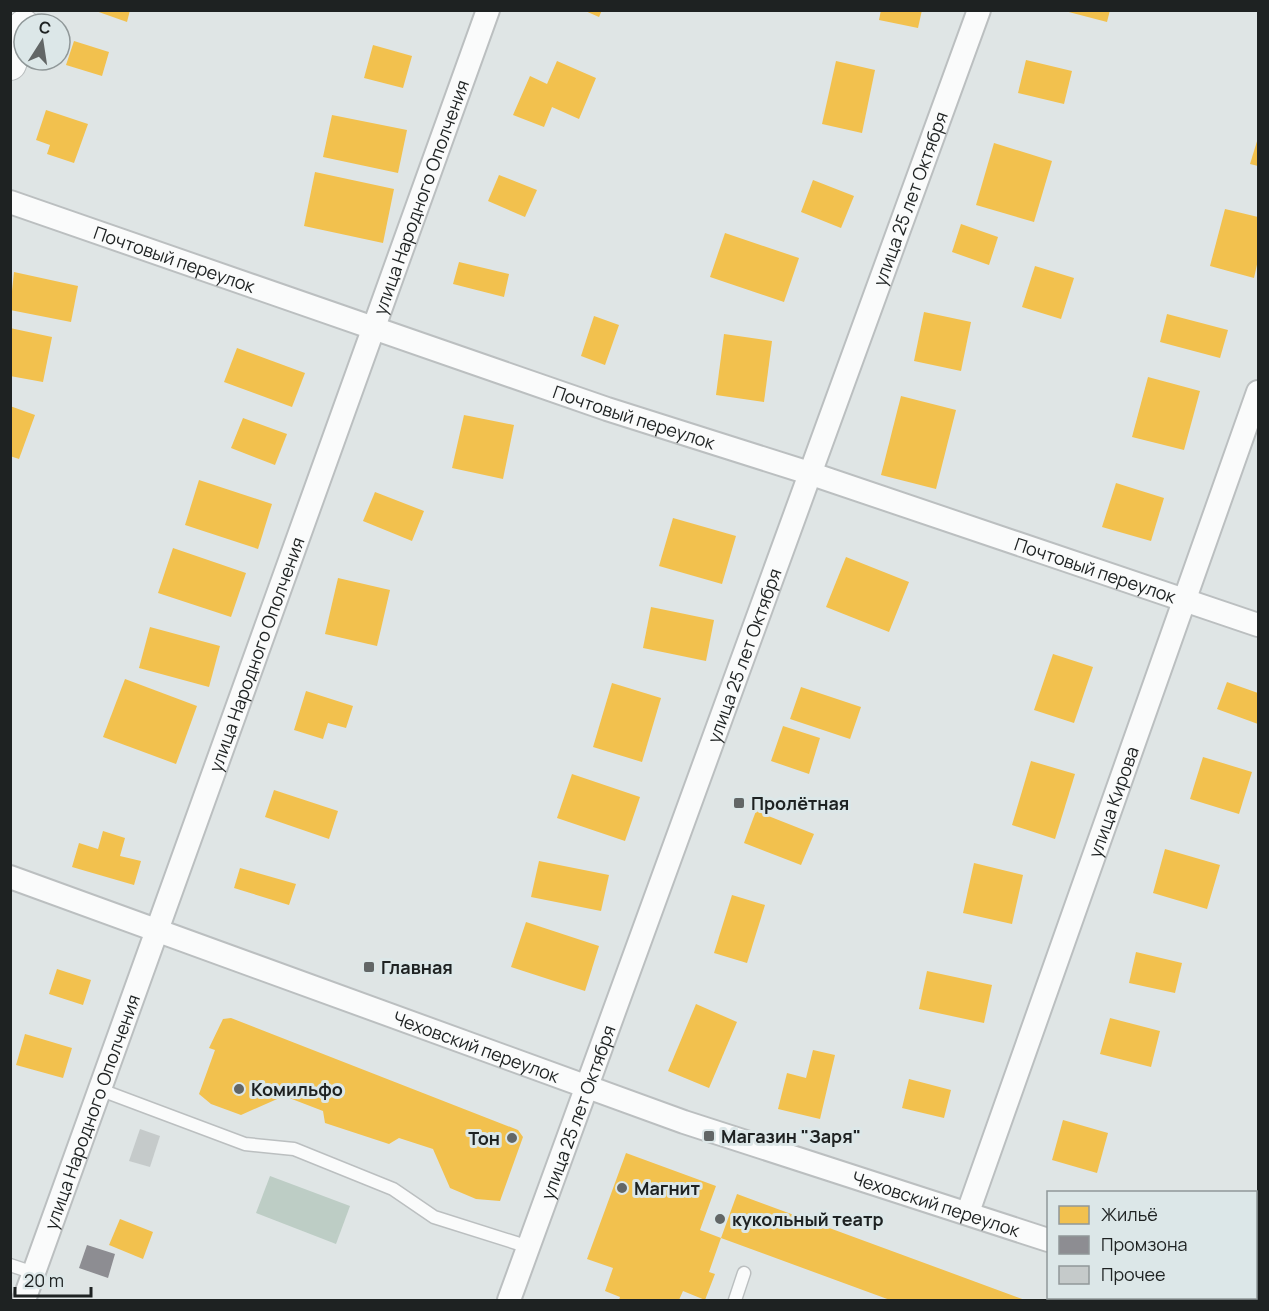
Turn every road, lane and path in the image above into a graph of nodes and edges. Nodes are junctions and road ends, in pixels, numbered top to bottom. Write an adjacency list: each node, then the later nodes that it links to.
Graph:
1 (488, 10): 4 (street, улица Народного Ополчения)
2 (979, 10): 6 (street, улица 25 лет Октября)
3 (10, 202): 4 (street, Почтовый переулок)
4 (375, 329): 6 (street, Почтовый переулок); 10 (street, улица Народного Ополчения)
5 (1258, 392): 7 (street, улица Кирова)
6 (809, 473): 7 (street, Почтовый переулок); 11 (street, улица 25 лет Октября)
7 (1184, 598): 8 (street, Почтовый переулок); 13 (street, улица Кирова)
8 (1258, 625)
9 (10, 877): 10 (street, Чеховский переулок)
10 (156, 928): 11 (street, Чеховский переулок); 12 (street, улица Народного Ополчения)
11 (589, 1087): 13 (street, Чеховский переулок); 15 (street, улица 25 лет Октября)
12 (101, 1090): 15 (lane); 17 (street, улица Народного Ополчения)
13 (968, 1212): 14 (street, Чеховский переулок)
14 (1047, 1240)
15 (529, 1247): 20 (street, улица 25 лет Октября)
16 (10, 1265): 17 (lane)
17 (34, 1273): 19 (street, улица Народного Ополчения)
18 (744, 1273): 21 (lane)
19 (24, 1300)
20 (509, 1300)
21 (735, 1300)

